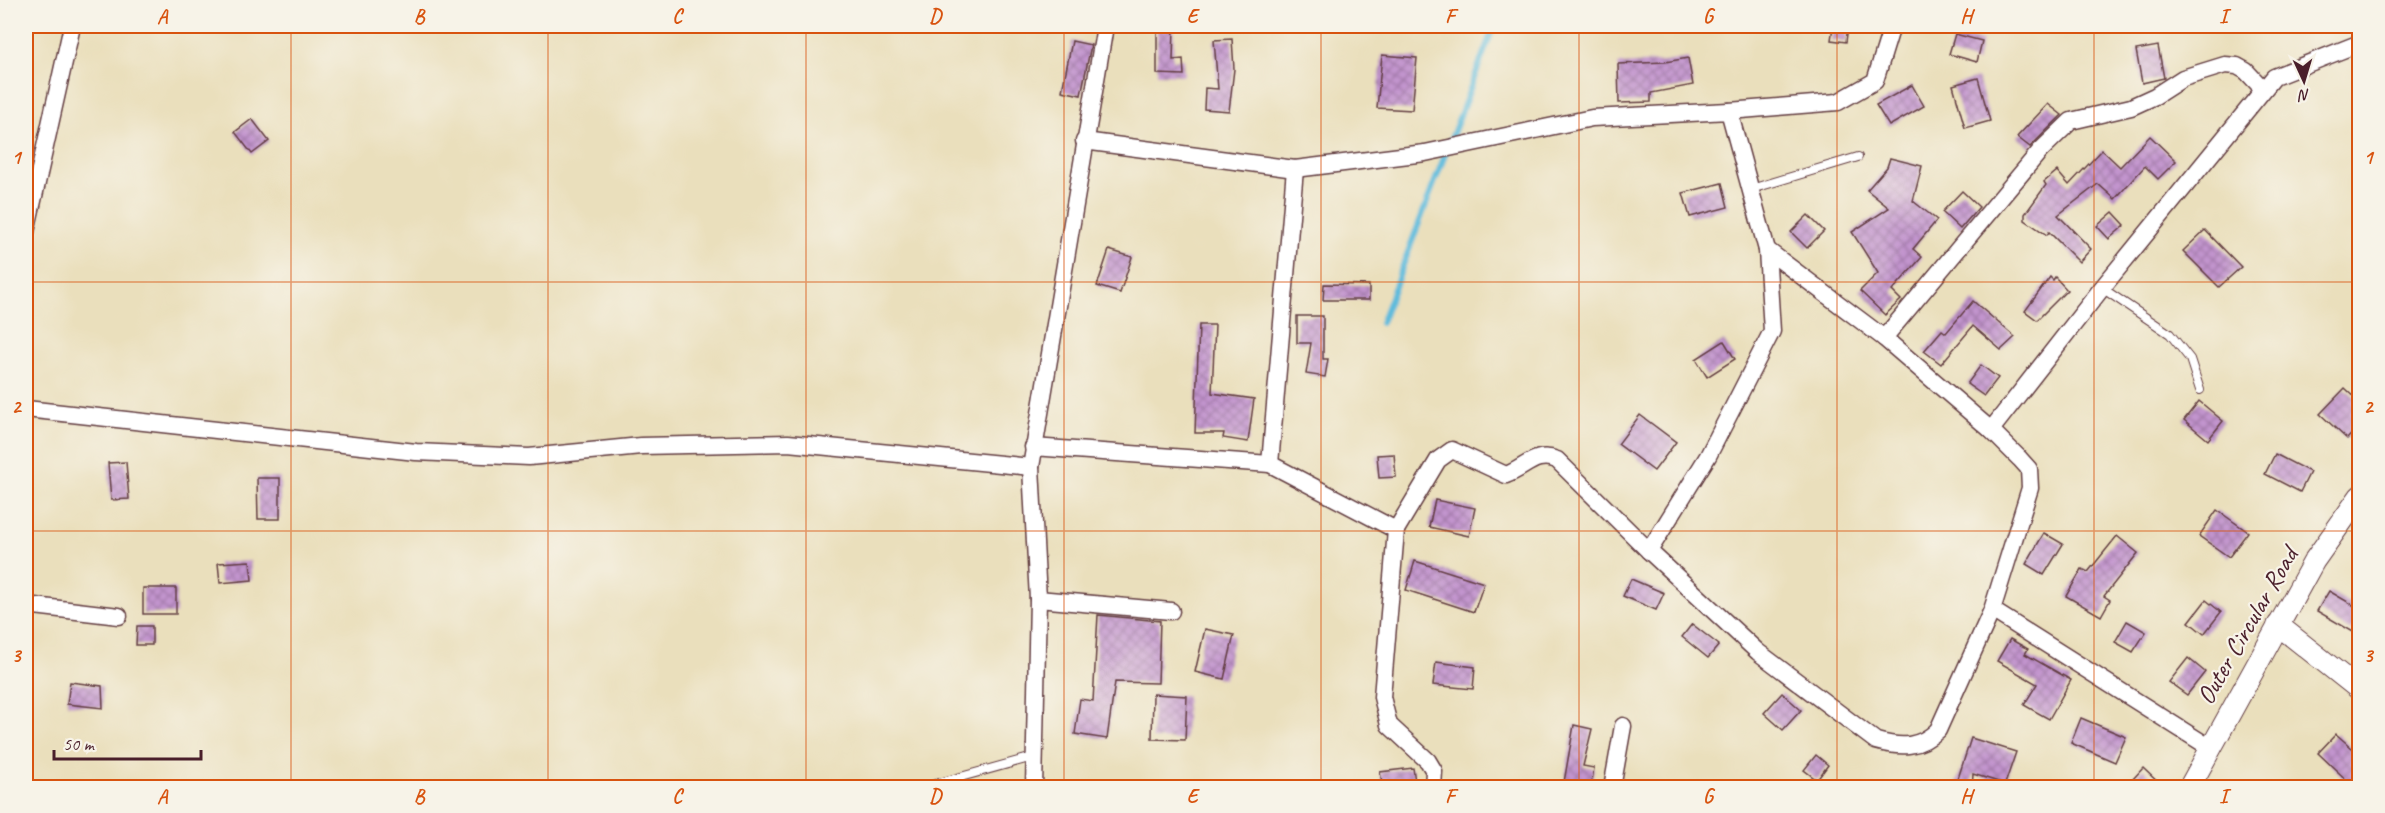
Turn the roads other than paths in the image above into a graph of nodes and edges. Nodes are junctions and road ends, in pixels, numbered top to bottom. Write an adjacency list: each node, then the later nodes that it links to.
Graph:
1 (72, 26): 11 (street)
2 (1105, 26): 7 (street)
3 (1892, 26): 6 (street)
4 (2360, 43): 5 (street)
5 (2263, 90): 13 (street); 14 (street)
6 (1730, 111): 9 (street); 10 (street)
7 (1084, 141): 9 (street); 18 (street)
8 (1858, 157): 10 (lane)
9 (1295, 169): 19 (street)
10 (1751, 189): 12 (street)
11 (26, 232)
12 (1767, 250): 14 (street); 23 (street)
13 (2102, 288): 15 (lane); 17 (street)
14 (1884, 338): 17 (street)
15 (2200, 390)
16 (26, 409): 20 (street)
17 (1991, 430): 26 (street)
18 (1033, 447): 19 (street); 20 (street)
19 (1270, 464): 22 (street)
20 (1031, 467): 24 (street)
21 (2356, 509): 29 (street, Outer Circular Road)
22 (1396, 530): 23 (street); 36 (street)
23 (1649, 551): 26 (street)
24 (1038, 599): 27 (street); 33 (street)
25 (26, 605): 28 (street)
26 (1992, 610): 32 (street)
27 (1171, 611)
28 (119, 616)
29 (2278, 625): 30 (street); 32 (street, Outer Circular Road)
30 (2360, 690)
31 (1623, 726): 37 (street)
32 (2210, 747): 38 (street, Outer Circular Road)
33 (1034, 757): 34 (lane); 35 (street)
34 (921, 788)
35 (1034, 788)
36 (1433, 788)
37 (1612, 788)
38 (2189, 788)

